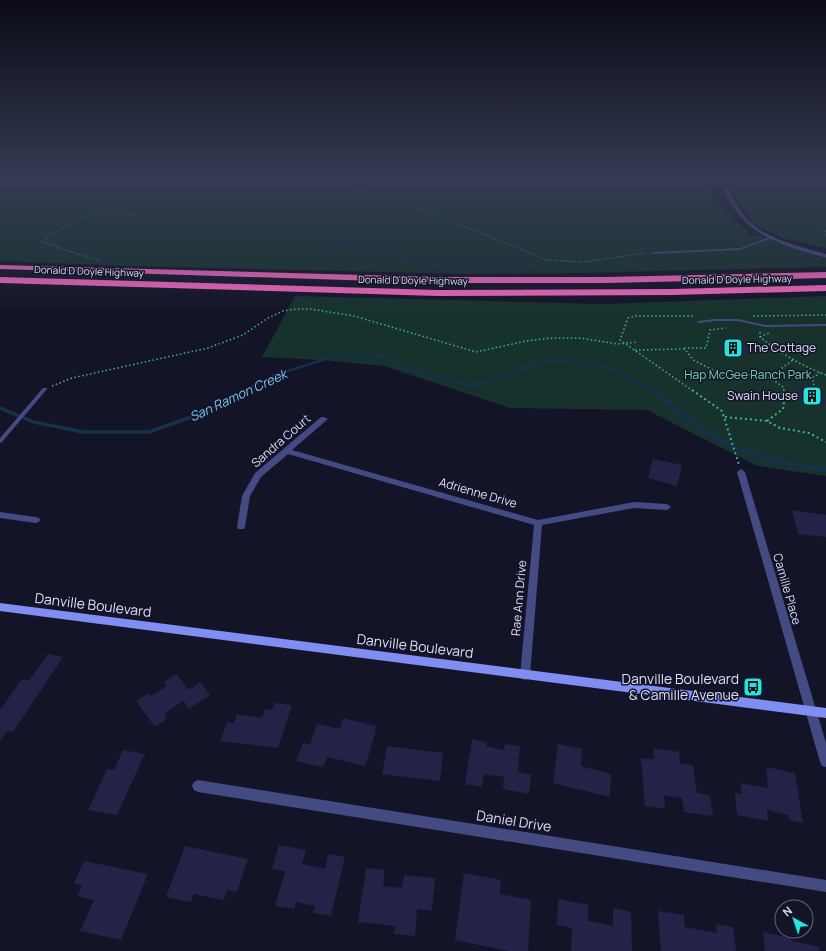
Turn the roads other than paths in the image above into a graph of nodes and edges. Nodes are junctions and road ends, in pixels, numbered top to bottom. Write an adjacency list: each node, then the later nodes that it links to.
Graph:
1 (750, 223): 2 (street)
2 (773, 237): 3 (street); 5 (lane)
3 (784, 241): 4 (street); 6 (street)
4 (826, 252)
5 (653, 253)
6 (826, 256)
7 (0, 267): 8 (highway, Donald D Doyle Highway)
8 (824, 275)
9 (0, 280): 10 (highway, Donald D Doyle Highway)
10 (826, 288)
11 (699, 322): 12 (lane)
12 (826, 326)
13 (45, 389): 15 (lane)
14 (324, 419): 16 (street, Sandra Court)
15 (0, 441)
16 (286, 451): 21 (street, Adrienne Drive); 22 (street, Sandra Court)
17 (741, 472): 25 (street, Camille Place)
18 (667, 506): 21 (street, Adrienne Drive)
19 (0, 515): 20 (street)
20 (36, 520)
21 (538, 523): 24 (street, Rae Ann Drive)
22 (241, 527)
23 (0, 607): 24 (main road, Danville Boulevard)
24 (525, 675): 25 (main road, Danville Boulevard)
25 (811, 712): 26 (main road, Danville Boulevard); 27 (street, Camille Place)
26 (826, 713)
27 (826, 762)
28 (198, 786): 29 (street, Daniel Drive)
29 (826, 886)

